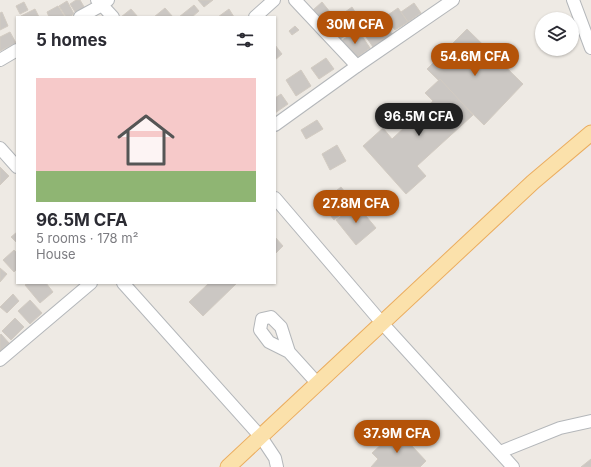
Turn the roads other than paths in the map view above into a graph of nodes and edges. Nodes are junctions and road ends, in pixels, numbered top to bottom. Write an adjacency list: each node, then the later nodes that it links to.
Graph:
1 (274, 0): 8 (street)
2 (295, 0): 12 (street)
3 (453, 0): 12 (street)
4 (573, 0): 9 (street)
5 (102, 2): 6 (street); 7 (street)
6 (81, 16)
7 (112, 16)
8 (256, 16)
9 (591, 48)
10 (16, 51): 11 (street)
11 (0, 60)
12 (356, 66): 13 (street)
13 (276, 124)
14 (591, 133): 20 (main road)
15 (0, 148): 16 (street)
16 (16, 166)
17 (276, 199): 20 (street)
18 (90, 284): 22 (street)
19 (124, 284): 25 (street)
20 (382, 323): 23 (main road); 26 (street)
21 (289, 352): 23 (street)
22 (0, 360)
23 (318, 384): 25 (main road)
24 (591, 422): 26 (street)
25 (261, 437): 27 (main road); 28 (street)
26 (500, 452): 29 (street)
27 (228, 467)
28 (277, 467)
29 (514, 467)

